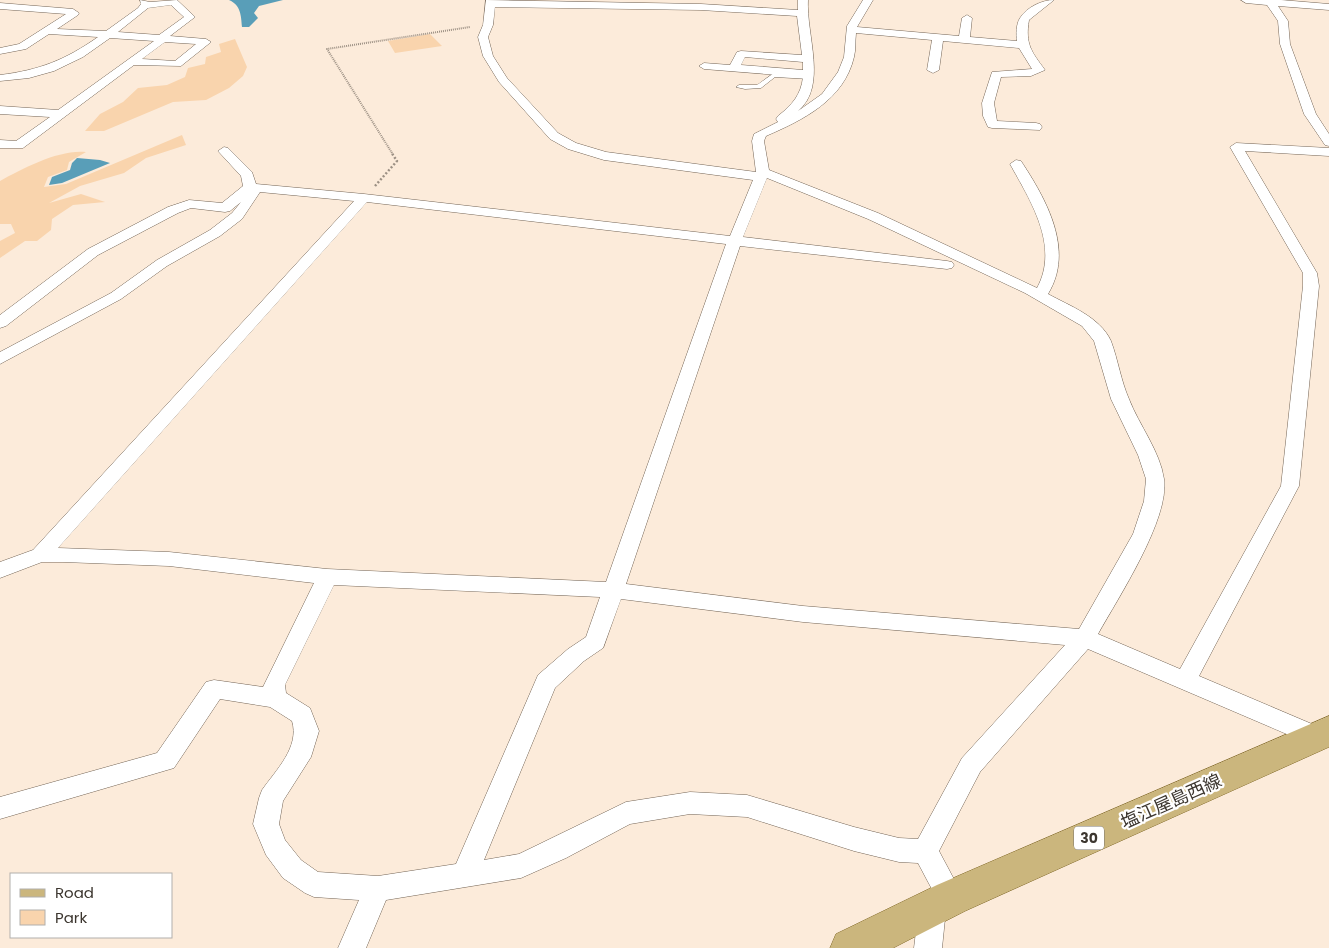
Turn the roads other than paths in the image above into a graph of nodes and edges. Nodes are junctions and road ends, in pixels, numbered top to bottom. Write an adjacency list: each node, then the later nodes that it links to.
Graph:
1 (803, 0): 11 (street)
2 (868, 0): 13 (street)
3 (1049, 0): 19 (street)
4 (1246, 0): 5 (street)
5 (1270, 1): 10 (street); 31 (street)
6 (145, 2): 15 (street); 16 (street)
7 (491, 2): 8 (street); 40 (street)
8 (651, 3): 11 (street)
9 (0, 6): 14 (street)
10 (1329, 7)
11 (802, 13): 21 (street)
12 (967, 18): 18 (street)
13 (851, 30): 17 (street); 34 (street)
14 (47, 31): 15 (street); 20 (street)
15 (106, 34): 16 (street); 27 (street)
16 (162, 38): 22 (street); 22 (street)
17 (938, 38): 18 (street); 25 (street)
18 (964, 40): 19 (street)
19 (1022, 45): 33 (street)
20 (0, 51)
21 (808, 59): 24 (street); 26 (street)
22 (132, 62): 30 (street)
23 (704, 66): 24 (street)
24 (734, 68): 26 (street)
25 (933, 70)
26 (810, 76): 28 (lane); 34 (street)
27 (0, 78)
28 (739, 87)
29 (0, 110): 30 (street)
30 (61, 114): 36 (street)
31 (1310, 114): 32 (street); 35 (street)
32 (1329, 117)
33 (1036, 127)
34 (760, 134): 40 (street)
35 (1329, 142)
36 (0, 144)
37 (224, 151): 41 (street)
38 (1329, 152): 53 (street)
39 (1016, 164): 45 (street)
40 (762, 175): 43 (street); 45 (street)
41 (255, 187): 42 (street); 46 (street); 47 (street)
42 (364, 198): 43 (street); 48 (street)
43 (735, 240): 44 (street); 51 (street)
44 (947, 265)
45 (1040, 295): 52 (street)
46 (0, 323)
47 (0, 359)
48 (40, 556): 49 (street); 50 (street)
49 (0, 570)
50 (327, 577): 51 (street); 54 (street)
51 (613, 590): 52 (street); 58 (street)
52 (1085, 638): 53 (street); 57 (street)
53 (1185, 681): 55 (street)
54 (275, 698): 56 (street); 59 (street)
55 (1323, 734): 60 (main road, 塩江屋島西線 / 30)
56 (0, 808)
57 (924, 851): 58 (street); 60 (street)
58 (464, 876): 59 (street)
59 (378, 889): 61 (street)
60 (942, 903): 62 (main road, 塩江屋島西線 / 30); 63 (street)
61 (352, 948)
62 (850, 948)
63 (928, 948)

